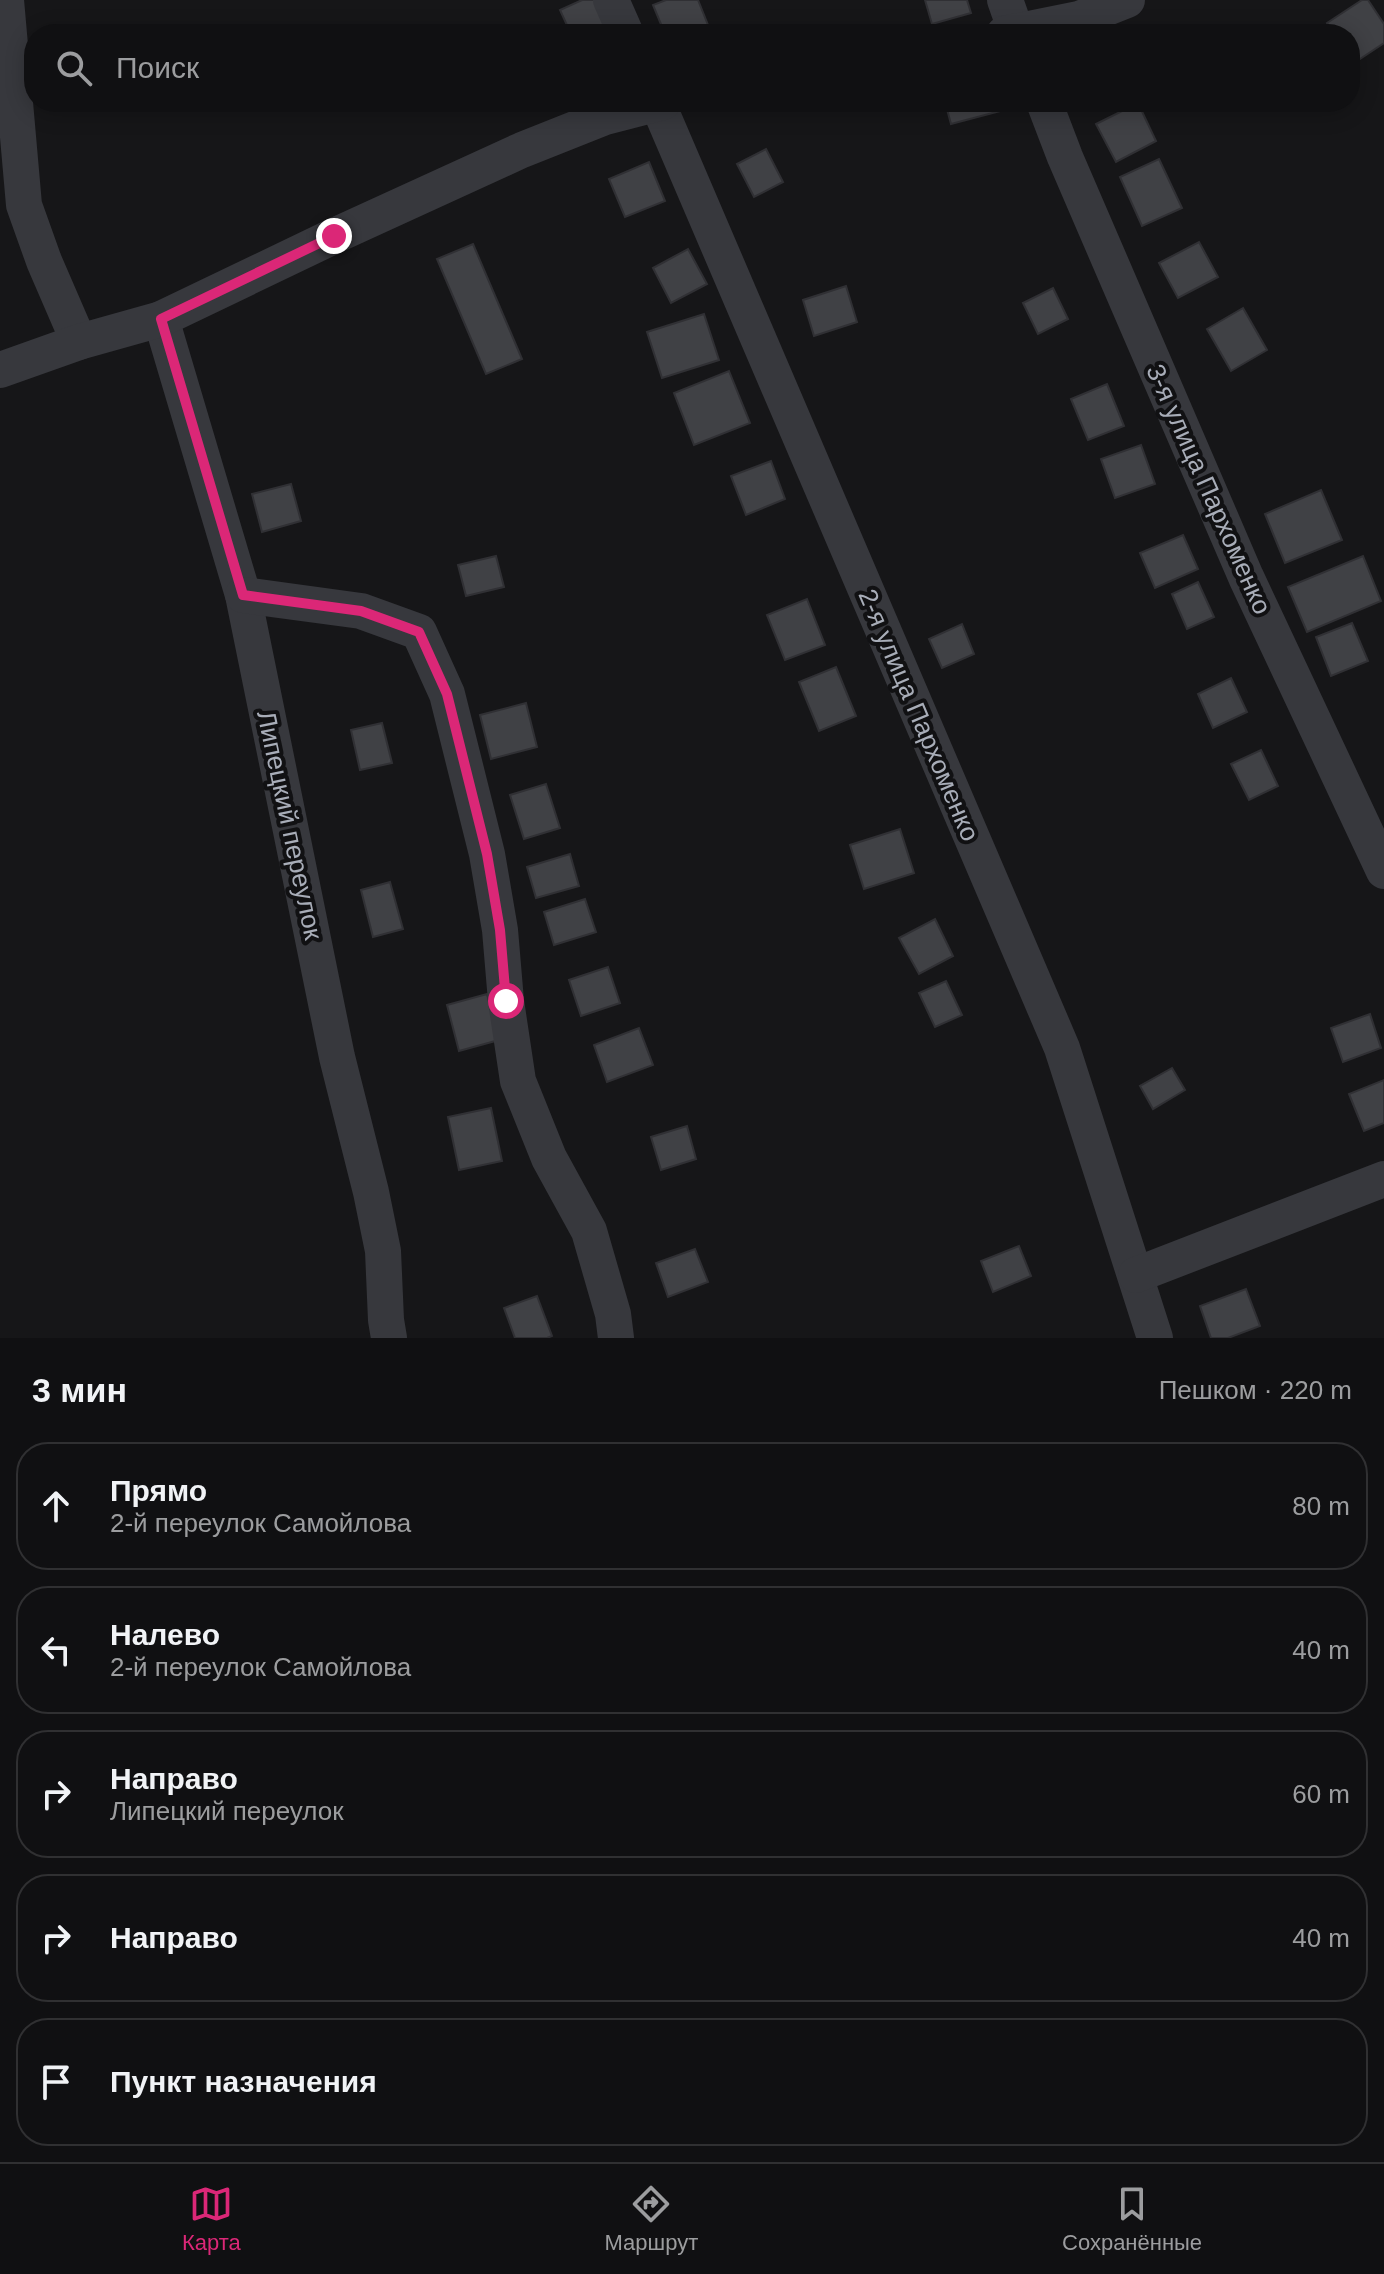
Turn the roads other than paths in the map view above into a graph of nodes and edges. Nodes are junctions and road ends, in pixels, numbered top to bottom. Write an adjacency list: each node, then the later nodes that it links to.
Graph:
1 (6, 0): 10 (street)
2 (611, 0): 4 (street)
3 (1127, 0): 5 (street)
4 (622, 24)
5 (1022, 24)
6 (623, 112): 9 (street)
7 (663, 112): 15 (street, 2-я улица Пархоменко)
8 (1048, 112): 13 (street, 3-я улица Пархоменко)
9 (161, 319): 10 (street); 12 (street, Липецкий переулок)
10 (79, 342): 11 (street)
11 (0, 370)
12 (243, 595): 16 (street, Липецкий переулок); 17 (street)
13 (1384, 871)
14 (1384, 1179): 15 (street)
15 (1136, 1275): 18 (street, 2-я улица Пархоменко)
16 (389, 1338)
17 (616, 1338)
18 (1155, 1338)

